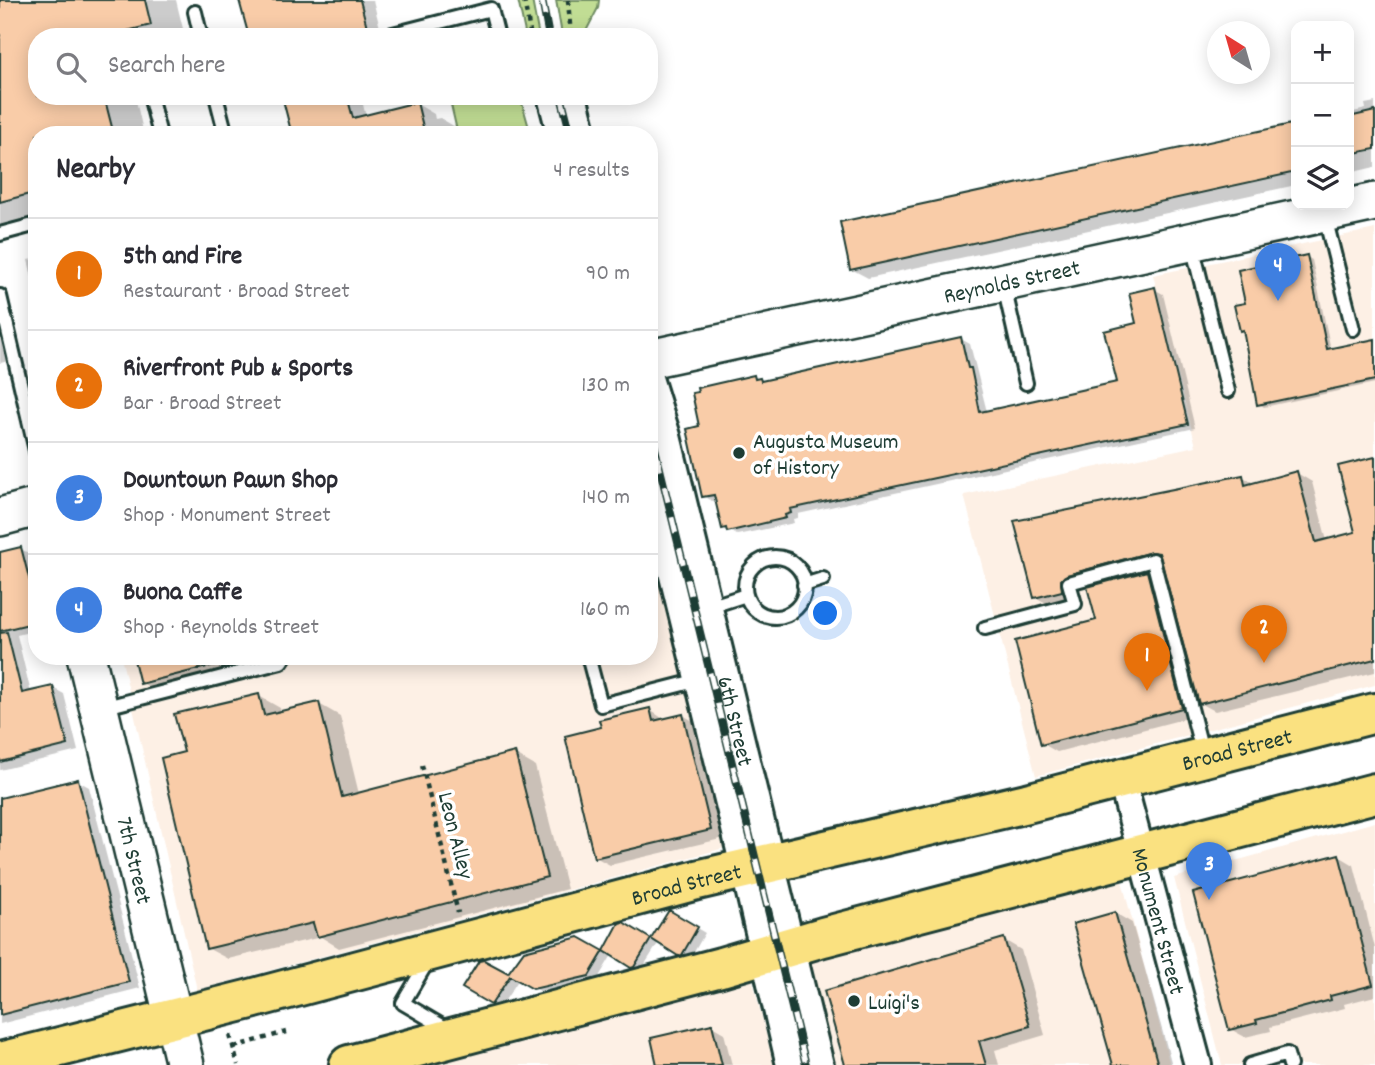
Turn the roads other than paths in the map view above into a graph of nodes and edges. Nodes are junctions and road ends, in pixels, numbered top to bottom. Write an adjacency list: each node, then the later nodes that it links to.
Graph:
1 (195, 12): 2 (lane)
2 (199, 28)
3 (416, 28): 4 (lane)
4 (496, 28)
5 (152, 105): 9 (lane)
6 (218, 105): 10 (lane)
7 (553, 105): 11 (street)
8 (575, 105): 12 (street)
9 (158, 126)
10 (224, 126)
11 (559, 126)
12 (581, 126)
13 (1375, 202): 14 (main road, Reynolds Street)
14 (1324, 213): 17 (main road, Reynolds Street); 20 (lane)
15 (28, 226): 16 (lane)
16 (0, 234)
17 (1191, 241): 18 (main road, Reynolds Street); 23 (lane)
18 (1003, 282): 21 (main road, Reynolds Street); 22 (lane)
19 (0, 296): 25 (lane)
20 (1353, 329)
21 (658, 357)
22 (1026, 383)
23 (1228, 391)
24 (658, 407): 32 (street, 6th Street)
25 (28, 416)
26 (28, 509): 27 (main road)
27 (0, 517)
28 (660, 566): 37 (street, 6th Street)
29 (823, 579): 30 (lane)
30 (804, 585): 31 (lane); 31 (lane)
31 (746, 595): 32 (lane)
32 (709, 607): 44 (street, 6th Street)
33 (985, 628): 40 (lane)
34 (88, 665): 38 (main road, 7th Street)
35 (269, 665): 38 (lane)
36 (590, 665): 37 (lane)
37 (699, 680): 44 (street, 6th Street)
38 (99, 709): 47 (main road, 7th Street)
39 (1375, 713): 40 (main road, Broad Street)
40 (1203, 756): 41 (main road, Broad Street)
41 (1121, 777): 43 (street, Monument Street); 44 (main road, Broad Street)
42 (1375, 793): 43 (main road)
43 (1141, 853): 46 (main road); 54 (street, Monument Street)
44 (758, 866): 45 (main road, Broad Street); 46 (street, 6th Street)
45 (435, 950): 47 (main road, Broad Street); 48 (lane)
46 (778, 950): 48 (main road); 52 (street, 6th Street); 53 (street, 6th Street)
47 (173, 1018): 49 (main road, Broad Street); 50 (main road, 7th Street)
48 (459, 1036): 51 (main road)
49 (0, 1062)
50 (185, 1065)
51 (353, 1065)
52 (790, 1065)
53 (820, 1065)
54 (1198, 1065)
55 (1250, 1065): 56 (lane)
56 (1290, 1065)

